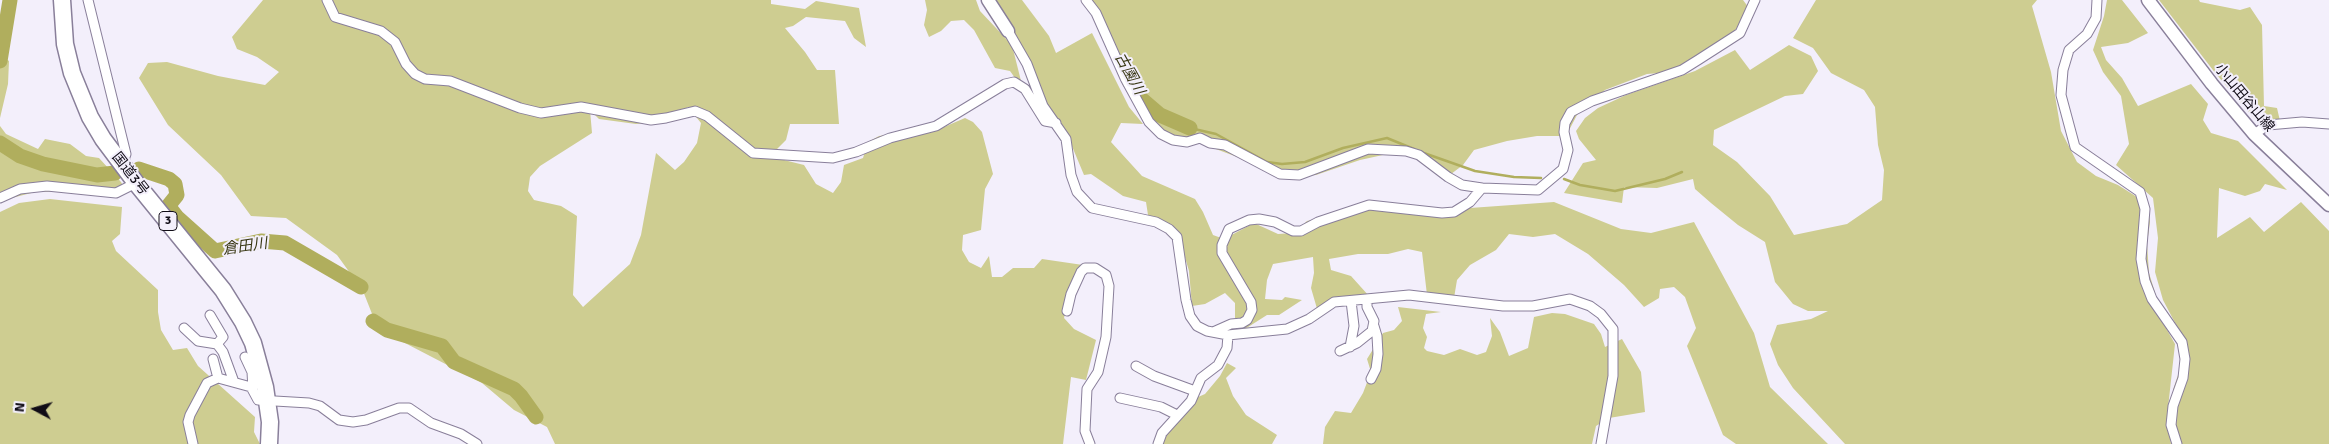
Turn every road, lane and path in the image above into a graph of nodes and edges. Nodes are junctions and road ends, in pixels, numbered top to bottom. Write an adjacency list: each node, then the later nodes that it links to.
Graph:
1 (62, 0): 13 (highway, 国道3号 / 3)
2 (88, 0): 13 (street)
3 (328, 0): 10 (street)
4 (988, 0): 9 (main road)
5 (1086, 0): 15 (street)
6 (1756, 0): 15 (street)
7 (2097, 0): 46 (street)
8 (2148, 0): 12 (main road, 小山田谷山線)
9 (1008, 31): 10 (street)
10 (1056, 123): 24 (street)
11 (2329, 124): 12 (street)
12 (2254, 134): 17 (main road, 小山田谷山線)
13 (122, 164): 14 (highway, 国道3号 / 3)
14 (136, 183): 16 (street); 38 (highway, 国道3号 / 3)
15 (1482, 188): 24 (street)
16 (0, 198)
17 (2329, 205)
18 (1351, 300): 19 (street); 25 (street); 27 (street)
19 (1367, 300): 22 (street); 45 (street)
20 (1067, 311): 43 (street)
21 (210, 315): 26 (street)
22 (1374, 326): 27 (street); 33 (street)
23 (184, 328): 26 (street)
24 (1212, 332): 25 (street)
25 (1228, 335): 36 (street)
26 (217, 344): 34 (street)
27 (1350, 347): 28 (street)
28 (1340, 351)
29 (246, 358): 35 (street)
30 (213, 359): 32 (street)
31 (1136, 366): 36 (street)
32 (218, 378): 34 (street); 40 (street)
33 (1370, 379)
34 (234, 382): 35 (street)
35 (254, 390): 38 (street)
36 (1195, 391): 39 (street)
37 (1120, 398): 39 (street)
38 (267, 402): 41 (highway, 国道3号 / 3); 42 (street)
39 (1178, 415): 44 (street)
40 (193, 444)
41 (269, 444)
42 (478, 444)
43 (1090, 444)
44 (1158, 444)
45 (1601, 444)
46 (2177, 444)

